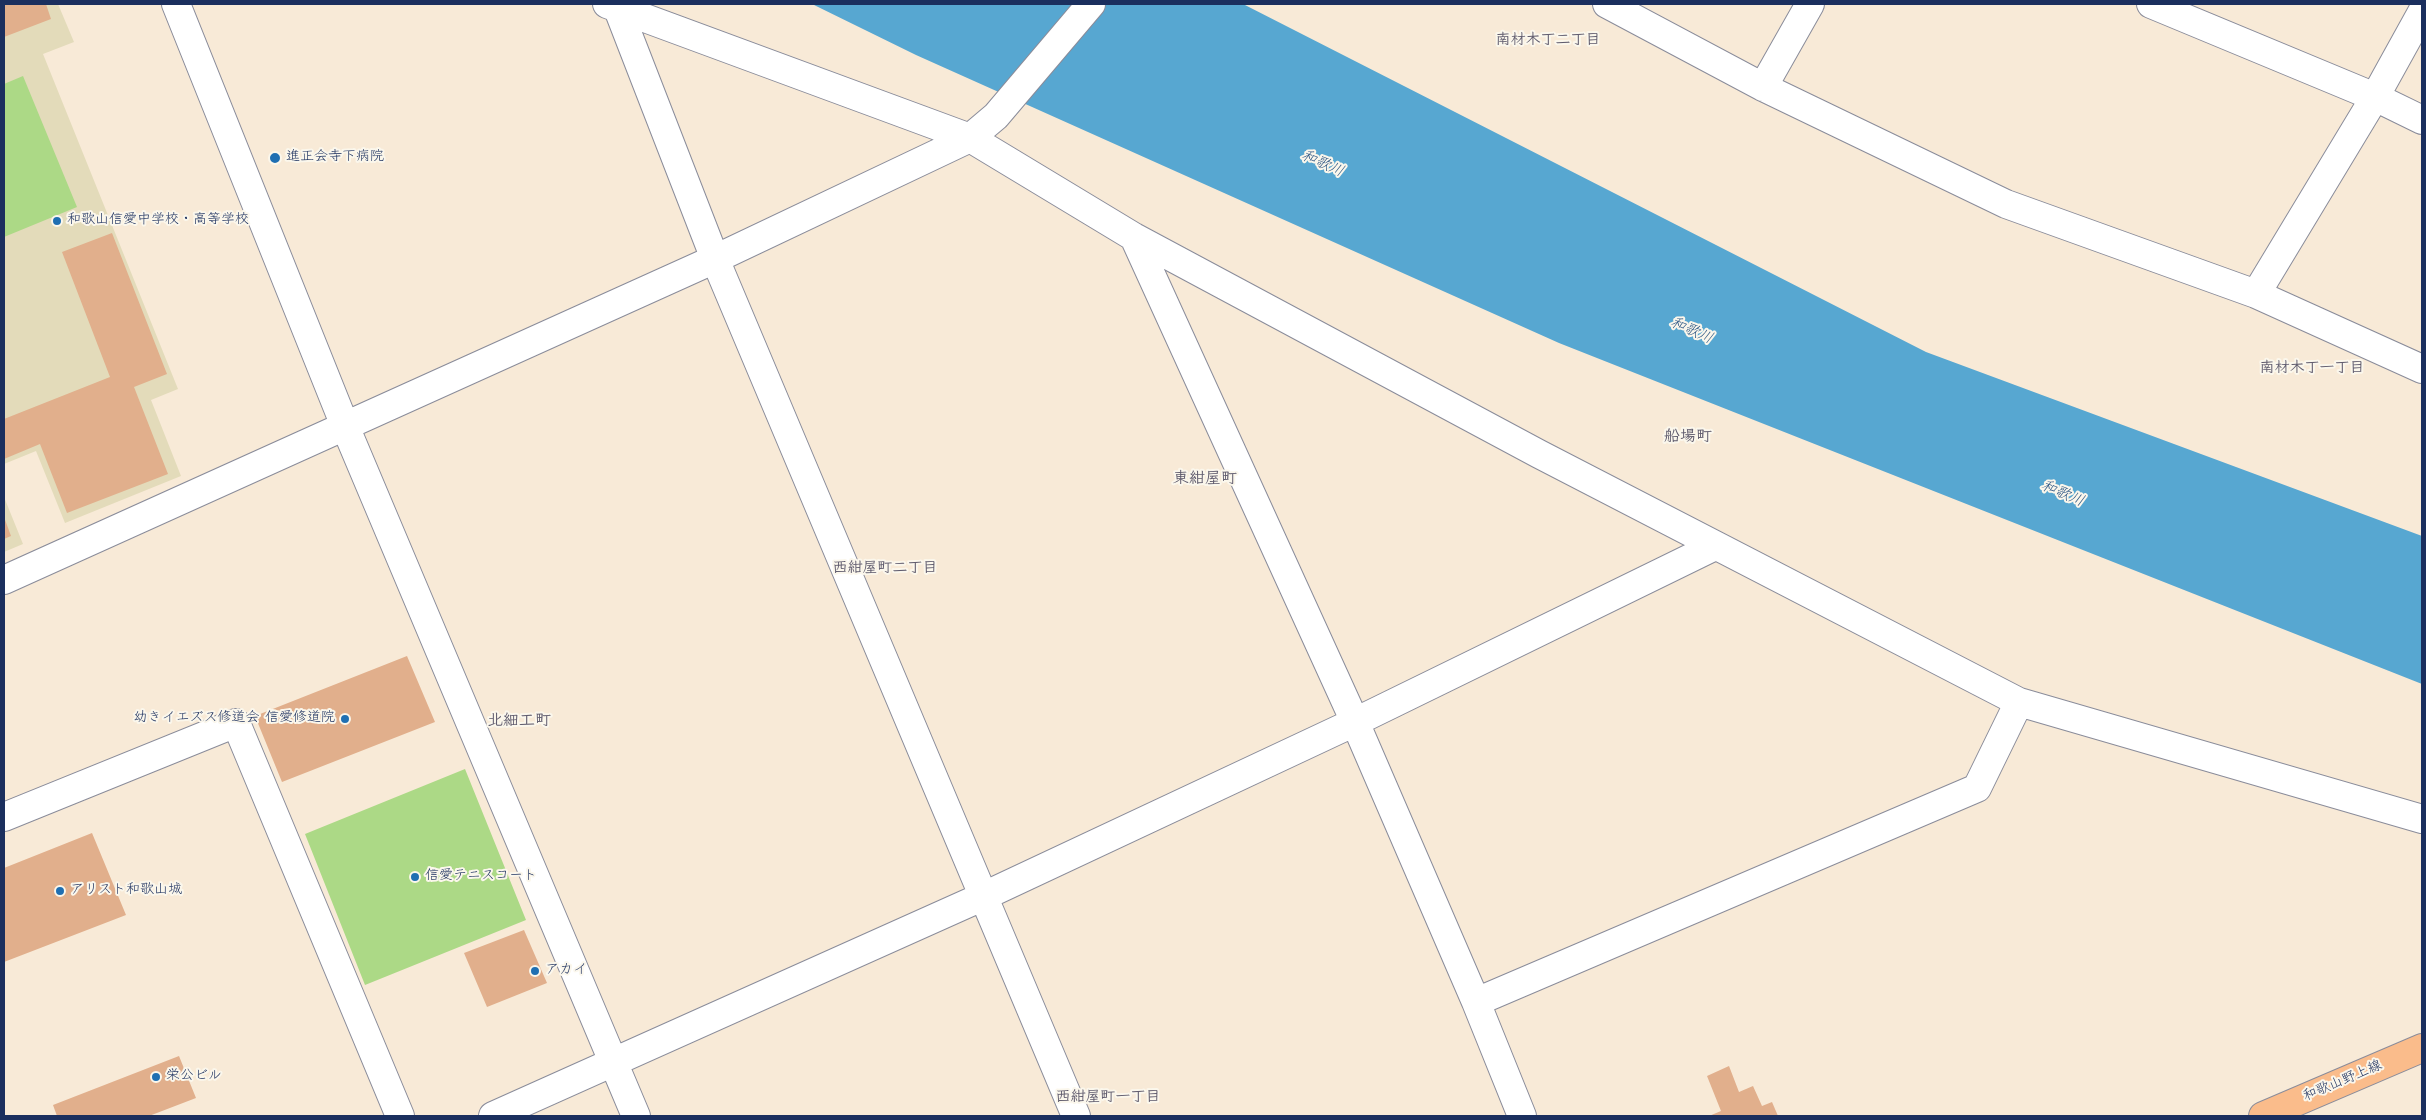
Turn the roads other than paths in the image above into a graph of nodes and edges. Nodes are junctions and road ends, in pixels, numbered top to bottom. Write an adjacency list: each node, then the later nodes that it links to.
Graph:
1 (176, 4): 16 (street)
2 (1091, 4): 11 (street)
3 (1607, 4): 8 (street)
4 (1810, 4): 8 (street)
5 (2151, 4): 9 (street)
6 (612, 7): 11 (street); 13 (street)
7 (2422, 12): 9 (street)
8 (1763, 87): 14 (street)
9 (2375, 97): 10 (street); 14 (street)
10 (2422, 120)
11 (970, 138): 12 (street); 13 (street)
12 (1134, 237): 17 (street); 20 (street)
13 (715, 259): 16 (street); 23 (street)
14 (2256, 294): 15 (street)
15 (2422, 369)
16 (345, 426): 18 (street); 26 (street)
17 (1715, 546): 19 (street); 20 (street)
18 (4, 580)
19 (2019, 702): 22 (street); 24 (street)
20 (1355, 722): 23 (street); 24 (street)
21 (4, 817): 27 (street)
22 (2422, 819)
23 (984, 896): 26 (street); 30 (street)
24 (1476, 1002): 31 (street)
25 (2422, 1048): 32 (main road, 和歌山野上線)
26 (614, 1063): 28 (street); 29 (street)
27 (400, 1116)
28 (493, 1116)
29 (636, 1116)
30 (1076, 1116)
31 (1522, 1116)
32 (2263, 1116)

